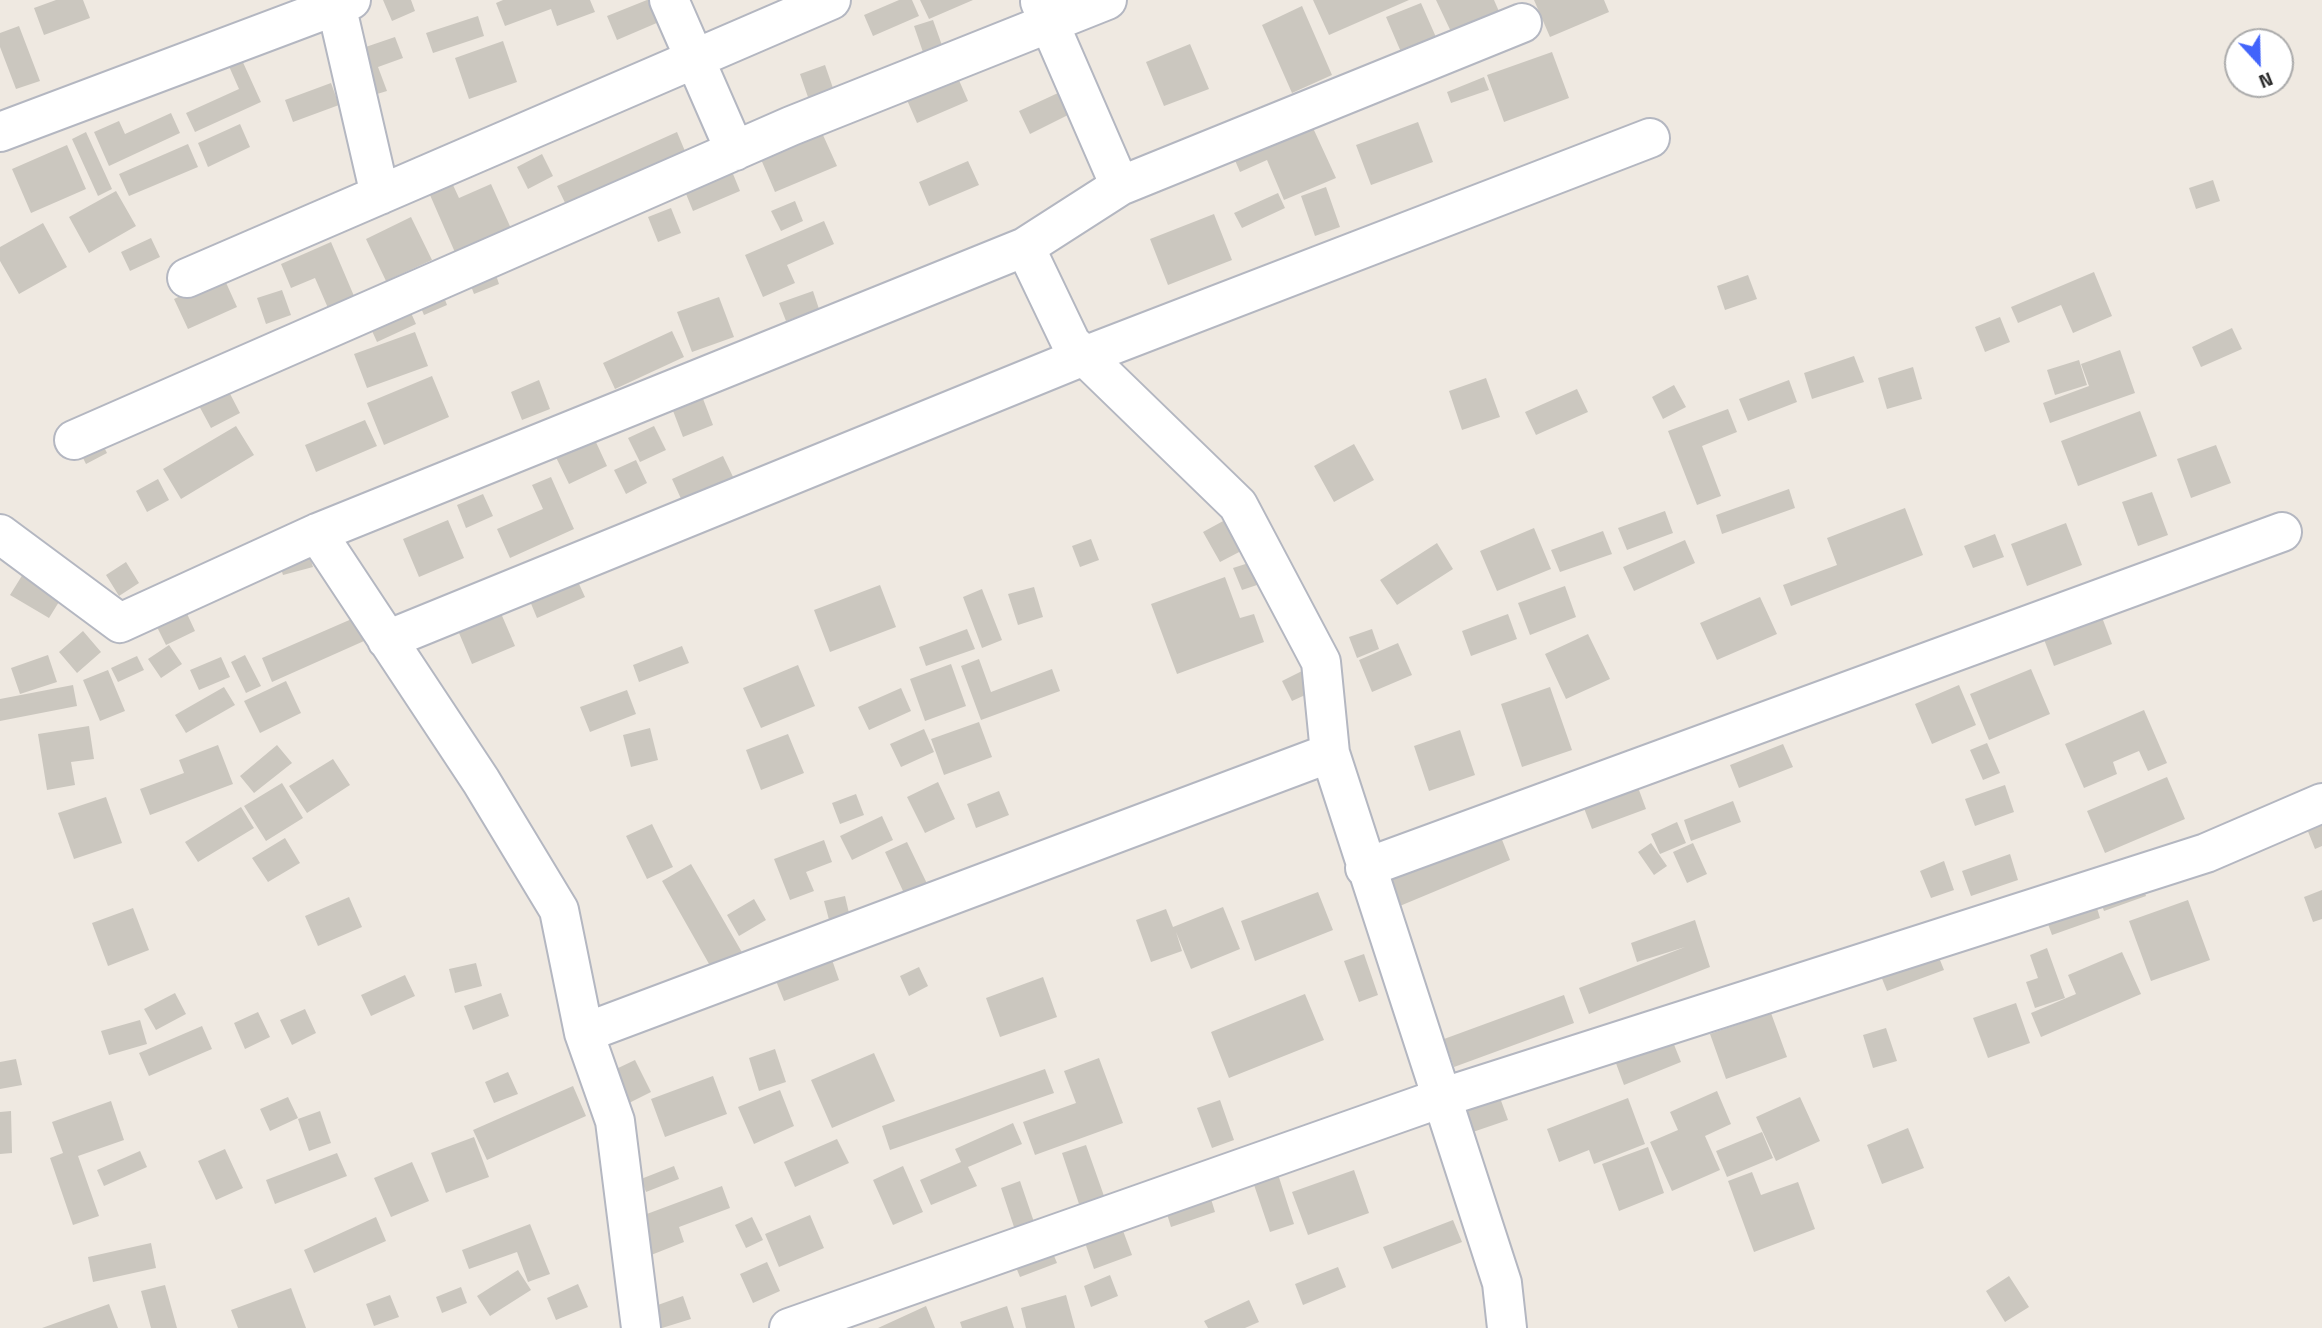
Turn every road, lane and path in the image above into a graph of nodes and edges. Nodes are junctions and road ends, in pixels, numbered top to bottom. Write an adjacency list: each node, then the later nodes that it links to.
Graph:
1 (670, 0): 7 (street)
2 (831, 0): 7 (street)
3 (1107, 0): 5 (street)
4 (341, 2): 8 (street); 12 (street)
5 (1045, 12): 10 (street); 11 (street)
6 (1522, 23): 11 (street)
7 (693, 59): 10 (street); 12 (street)
8 (0, 132)
9 (1650, 138): 15 (street)
10 (735, 151): 16 (street)
11 (1120, 186): 13 (street)
12 (380, 195): 14 (street)
13 (1026, 247): 15 (street); 18 (street)
14 (187, 278)
15 (1084, 356): 20 (street); 21 (street)
16 (74, 440)
17 (2281, 532): 23 (street)
18 (317, 533): 19 (street); 20 (street)
19 (4, 543)
20 (387, 640): 24 (street)
21 (1330, 753): 23 (street); 24 (street)
22 (2322, 803): 25 (street)
23 (1365, 868): 25 (street)
24 (584, 1033): 26 (street)
25 (1444, 1097): 27 (street); 28 (street)
26 (641, 1328)
27 (789, 1328)
28 (1507, 1328)

